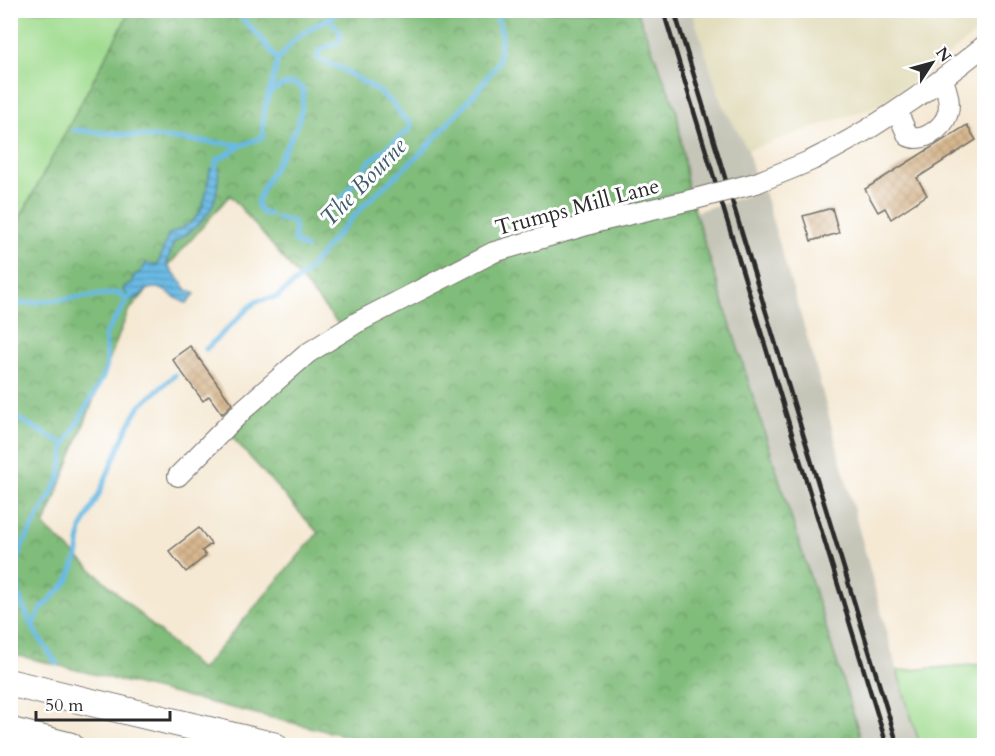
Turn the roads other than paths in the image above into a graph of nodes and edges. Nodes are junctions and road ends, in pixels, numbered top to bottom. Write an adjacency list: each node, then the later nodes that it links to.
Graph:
1 (984, 46): 2 (street, Trumps Mill Lane)
2 (943, 79): 3 (street, Trumps Mill Lane); 3 (street)
3 (897, 111): 4 (street, Trumps Mill Lane, bridge)
4 (178, 476)
5 (10, 683): 8 (highway)
6 (10, 731): 7 (highway)
7 (70, 746)
8 (274, 746)

